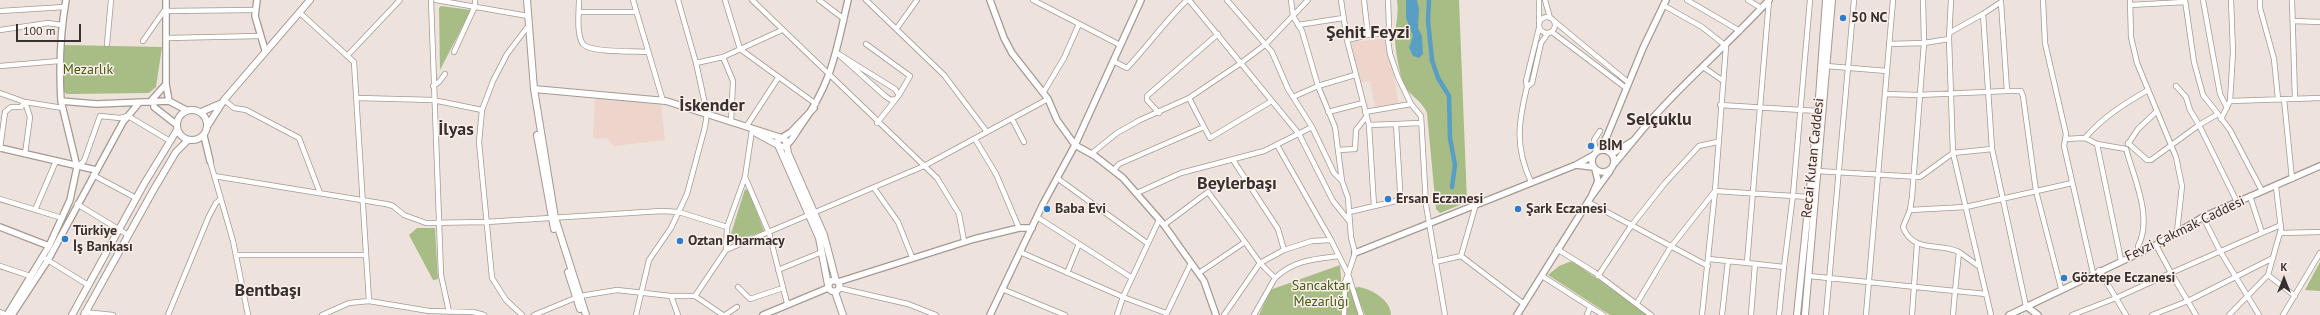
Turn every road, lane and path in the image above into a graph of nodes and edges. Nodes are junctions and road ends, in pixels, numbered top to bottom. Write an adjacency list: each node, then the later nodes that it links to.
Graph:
1 (66, 0): 52 (street)
2 (111, 0): 88 (street)
3 (166, 0): 56 (street)
4 (257, 0): 54 (street)
5 (310, 0): 57 (main road)
6 (400, 0): 99 (street)
7 (431, 0): 116 (street)
8 (436, 0): 51 (street)
9 (475, 0): 51 (street)
10 (527, 0): 61 (main road)
11 (579, 0): 58 (street)
12 (633, 0): 59 (street)
13 (678, 0): 103 (street)
14 (725, 0): 95 (street)
15 (752, 0): 75 (street)
16 (819, 0): 64 (street)
17 (848, 0): 64 (street)
18 (866, 0): 73 (street)
19 (917, 0): 73 (street)
20 (990, 0): 127 (street)
21 (1033, 0): 68 (street)
22 (1188, 0): 80 (street); 102 (street)
23 (1227, 0): 90 (street)
24 (1291, 0): 62 (street)
25 (1308, 0): 62 (street)
26 (1341, 0): 63 (street)
27 (1364, 0): 81 (street)
28 (1388, 0): 78 (street)
29 (1539, 0): 72 (street)
30 (1545, 0): 65 (street)
31 (1688, 0): 76 (street)
32 (1748, 0): 53 (street)
33 (1769, 0): 53 (street); 154 (street)
34 (1810, 0): 158 (street)
35 (1826, 0): 159 (main road, Recai Kutan Caddesi)
36 (1832, 0): 106 (main road, Recai Kutan Caddesi)
37 (1854, 0): 108 (street)
38 (1893, 0): 91 (street)
39 (1923, 0): 87 (street)
40 (1951, 0): 79 (street)
41 (2042, 0): 189 (street)
42 (2203, 0): 155 (street)
43 (2231, 0): 144 (street)
44 (2260, 0): 139 (street)
45 (2292, 0): 66 (street)
46 (1139, 1): 92 (street)
47 (2001, 1): 60 (street); 124 (street)
48 (2185, 1): 50 (street); 166 (street)
49 (1664, 3): 93 (street); 118 (street)
50 (2130, 3): 122 (street)
51 (475, 6): 61 (street); 96 (street)
52 (65, 7): 55 (street); 69 (street)
53 (1761, 8): 76 (street)
54 (255, 10): 56 (street); 82 (street)
55 (0, 11)
56 (164, 11): 83 (street); 86 (street)
57 (299, 12): 94 (main road); 99 (street)
58 (579, 12): 59 (street); 97 (street)
59 (636, 12): 97 (street)
60 (1983, 14): 79 (street); 123 (street)
61 (528, 16): 70 (main road)
62 (1293, 16): 71 (street); 90 (street)
63 (1343, 18): 71 (street); 85 (street)
64 (844, 19): 98 (street)
65 (1552, 19): 72 (street); 77 (street); 118 (street)
66 (2294, 21): 67 (street); 136 (street)
67 (2320, 22)
68 (1079, 24): 92 (street); 127 (street)
69 (61, 25): 74 (street); 101 (street)
70 (529, 25): 121 (main road); 157 (street)
71 (1298, 25): 117 (street)
72 (1539, 25): 77 (street); 120 (street)
73 (897, 28): 182 (street)
74 (0, 30)
75 (782, 30): 95 (street); 112 (street)
76 (1740, 31): 93 (street)
77 (1550, 32): 118 (street); 120 (street)
78 (1387, 33): 81 (street); 150 (street)
79 (1949, 33): 84 (street)
80 (1218, 34): 104 (street); 164 (street)
81 (1368, 35): 85 (street)
82 (260, 36): 83 (street); 94 (street)
83 (167, 38): 115 (street)
84 (1949, 39): 87 (street); 125 (street)
85 (1347, 40): 111 (street)
86 (143, 41)
87 (1924, 43): 91 (street); 129 (street)
88 (107, 44)
89 (866, 44): 130 (street)
90 (1266, 44): 104 (street); 131 (street)
91 (1889, 44): 109 (street)
92 (1120, 45): 102 (street)
93 (1726, 46): 107 (street); 114 (street)
94 (265, 50): 142 (main road)
95 (740, 50): 100 (street); 113 (street)
96 (454, 52)
97 (648, 52): 143 (street)
98 (837, 54): 112 (street); 130 (street); 130 (street)
99 (347, 56): 132 (street)
100 (723, 57): 103 (street); 170 (street)
101 (59, 61): 105 (street); 140 (street)
102 (1113, 61): 198 (street)
103 (696, 63): 163 (street)
104 (1241, 63): 133 (street); 147 (street)
105 (0, 66)
106 (1826, 66): 108 (street); 222 (main road, Recai Kutan Caddesi)
107 (1703, 67): 114 (street); 191 (street)
108 (1848, 69): 109 (street); 224 (street)
109 (1888, 71): 128 (street)
110 (445, 74): 116 (street)
111 (1355, 75): 117 (street); 148 (street)
112 (829, 77): 152 (street); 171 (street)
113 (778, 78): 152 (street); 180 (street)
114 (1722, 80): 151 (street)
115 (166, 84): 141 (street); 146 (street)
116 (433, 86): 137 (street)
117 (1318, 86): 131 (street); 162 (street)
118 (1627, 86): 185 (street)
119 (2176, 86): 176 (street)
120 (1527, 87): 232 (street)
121 (534, 89): 143 (main road); 264 (main road)
122 (2148, 90): 160 (street); 187 (street)
123 (1987, 91): 124 (street); 125 (street); 203 (street)
124 (2007, 91): 237 (street)
125 (1951, 93): 129 (street); 208 (street)
126 (0, 94): 145 (street)
127 (1043, 94): 138 (street)
128 (1886, 94): 129 (street); 225 (street)
129 (1918, 95): 228 (street)
130 (898, 97): 171 (street)
131 (1293, 97): 179 (street)
132 (358, 98): 137 (street); 249 (street)
133 (1188, 98): 164 (street); 178 (street)
134 (2320, 98): 136 (street)
135 (2284, 99): 136 (street); 139 (street); 230 (street)
136 (2295, 99)
137 (433, 100): 157 (street); 268 (street)
138 (1048, 100): 168 (street); 198 (street)
139 (2278, 100): 144 (street)
140 (61, 101): 149 (street); 153 (street)
141 (169, 101): 146 (street); 156 (street)
142 (223, 101): 161 (main road); 173 (main road); 240 (street)
143 (663, 101): 163 (main road)
144 (2230, 101): 155 (street)
145 (25, 102): 153 (street); 202 (street); 209 (street)
146 (152, 102): 149 (street); 177 (street)
147 (1270, 102): 178 (street); 183 (street)
148 (1363, 103): 162 (street); 165 (street)
149 (138, 104): 167 (street)
150 (1412, 104): 165 (street); 172 (street)
151 (1720, 105): 154 (street); 194 (street)
152 (815, 106): 186 (street); 200 (street)
153 (63, 108): 218 (street)
154 (1760, 108): 158 (street); 239 (street)
155 (2227, 108): 169 (street)
156 (186, 110): 161 (main road); 177 (main road)
157 (482, 110): 266 (street)
158 (1799, 110): 159 (street); 242 (street)
159 (1818, 111): 244 (main road, Recai Kutan Caddesi)
160 (2157, 111): 195 (street); 199 (street)
161 (201, 112): 173 (main road)
162 (1328, 112): 204 (street)
163 (707, 113): 170 (main road); 258 (street)
164 (1159, 113): 210 (street)
165 (1365, 114): 175 (street); 204 (street)
166 (2218, 114): 169 (street); 176 (street)
167 (128, 116): 192 (street); 218 (street); 223 (street)
168 (1012, 119): 182 (street); 193 (street)
169 (2221, 119): 238 (street)
170 (731, 122): 180 (main road)
171 (877, 122): 216 (street)
172 (1421, 123): 174 (street); 269 (street)
173 (208, 124): 184 (main road)
174 (1396, 124): 175 (street); 254 (street)
175 (1369, 125): 254 (street)
176 (2199, 125): 199 (street); 251 (street)
177 (177, 127): 190 (main road); 192 (main road)
178 (1204, 127): 220 (street)
179 (1312, 127): 183 (street); 231 (street)
180 (749, 129): 186 (main road); 197 (main road); 227 (street)
181 (1600, 131): 206 (street)
182 (988, 132): 188 (street)
183 (1299, 134): 201 (street); 267 (street)
184 (204, 136): 190 (main road); 213 (street)
185 (1608, 136): 206 (street); 207 (street)
186 (782, 138): 197 (street); 200 (main road)
187 (2085, 138): 189 (street); 196 (street)
188 (975, 139): 216 (street); 275 (street)
189 (2065, 139): 233 (street)
190 (188, 140): 283 (main road)
191 (1634, 140): 207 (street); 214 (street)
192 (170, 141): 245 (main road)
193 (1024, 142)
194 (1718, 142): 236 (street); 272 (street)
195 (2128, 143): 199 (street); 205 (street)
196 (2097, 144): 205 (street); 311 (street)
197 (778, 145): 200 (street); 260 (main road)
198 (1075, 145): 210 (street); 229 (street)
199 (2171, 145): 278 (street)
200 (786, 146): 260 (main road)
201 (1277, 146): 211 (street); 284 (street)
202 (0, 149): 209 (street)
203 (1992, 149): 208 (street); 250 (street)
204 (1339, 150): 231 (street)
205 (2126, 150): 301 (street)
206 (1597, 152): 207 (street); 215 (street); 219 (street)
207 (1611, 152): 214 (street)
208 (1953, 153): 228 (street); 255 (street)
209 (26, 154): 212 (street)
210 (1092, 154): 220 (street)
211 (1233, 160): 241 (street); 295 (street)
212 (56, 161): 218 (street); 256 (street)
213 (210, 161): 226 (street)
214 (1615, 163): 221 (street)
215 (1576, 165): 219 (street); 232 (street)
216 (924, 166): 235 (street); 285 (street)
217 (2320, 166): 230 (street, Fevzi Çakmak Caddesi)
218 (77, 167): 223 (street); 263 (street)
219 (1594, 168): 221 (street); 248 (street)
220 (1114, 170): 241 (street)
221 (1610, 171): 248 (street)
222 (1817, 171): 224 (street); 333 (main road, Recai Kutan Caddesi)
223 (95, 172): 245 (street); 252 (street)
224 (1840, 173): 225 (street); 337 (street)
225 (1879, 174): 228 (street); 338 (street)
226 (214, 176): 240 (street); 247 (street)
227 (746, 177): 274 (street); 280 (street)
228 (1913, 177): 257 (street)
229 (1058, 178): 261 (street); 287 (street)
230 (2292, 179): 234 (street, Fevzi Çakmak Caddesi)
231 (1342, 181): 259 (street)
232 (1531, 182): 253 (street)
233 (2072, 183): 237 (street); 326 (street)
234 (2276, 187): 238 (street, Fevzi Çakmak Caddesi); 271 (street)
235 (874, 188): 260 (street); 308 (street)
236 (1715, 191): 239 (street); 292 (street); 310 (street)
237 (2036, 191): 250 (street); 345 (street)
238 (2262, 191): 243 (street, Fevzi Çakmak Caddesi)
239 (1754, 192): 242 (street); 316 (street)
240 (320, 193): 249 (street)
241 (1137, 194): 265 (street)
242 (1793, 195): 244 (street); 321 (street)
243 (2250, 196): 251 (street, Fevzi Çakmak Caddesi); 281 (street)
244 (1809, 197): 405 (main road, Recai Kutan Caddesi)
245 (136, 198): 277 (main road)
246 (0, 199): 256 (street)
247 (221, 199): 303 (street); 376 (street)
248 (1590, 199): 272 (street); 293 (street)
249 (364, 200): 268 (street); 304 (street)
250 (2002, 200): 255 (street); 364 (street)
251 (2237, 202): 262 (street, Fevzi Çakmak Caddesi)
252 (77, 204): 277 (street); 307 (street)
253 (1476, 204): 269 (street); 306 (street)
254 (1374, 206): 259 (street)
255 (1966, 207): 257 (street); 318 (street)
256 (34, 210): 263 (street)
257 (1910, 210): 289 (street)
258 (679, 212): 264 (street); 274 (street); 348 (street)
259 (1349, 212): 267 (street)
260 (811, 214): 280 (street); 297 (main road); 341 (main road)
261 (1038, 217): 276 (street); 288 (street)
262 (2203, 217): 278 (street, Fevzi Çakmak Caddesi); 296 (street)
263 (62, 218): 291 (street)
264 (553, 218): 266 (street); 353 (main road)
265 (1159, 220): 270 (street); 287 (street)
266 (486, 222): 268 (street); 380 (street)
267 (1350, 222): 300 (street)
268 (439, 223): 366 (street)
269 (1428, 223): 300 (street); 313 (street)
270 (1164, 225): 286 (street); 314 (street)
271 (2281, 225): 281 (street); 282 (street)
272 (1631, 226): 292 (street); 332 (street)
273 (0, 227): 291 (street)
274 (727, 227): 294 (street)
275 (1019, 228): 276 (street); 285 (street)
276 (1032, 228): 298 (street)
277 (119, 230): 283 (street); 339 (main road)
278 (2177, 232): 290 (street, Fevzi Çakmak Caddesi)
279 (2320, 232): 282 (street)
280 (769, 233): 294 (street); 322 (street)
281 (2262, 233): 296 (street)
282 (2280, 233): 309 (street)
283 (128, 235): 369 (main road)
284 (1331, 240): 295 (street); 305 (street)
285 (964, 241): 308 (street)
286 (1245, 242): 315 (street); 325 (street)
287 (1147, 243): 335 (street)
288 (1079, 244): 324 (street); 335 (street)
289 (1917, 244): 299 (street); 344 (street)
290 (2156, 245): 301 (street, Fevzi Çakmak Caddesi); 327 (street)
291 (49, 246): 307 (street)
292 (1670, 248): 320 (street); 360 (street)
293 (1557, 249): 331 (street); 332 (street)
294 (726, 250): 351 (street)
295 (1284, 250): 315 (street)
296 (2220, 251): 327 (street); 334 (street)
297 (822, 252): 322 (street); 340 (main road)
298 (1020, 252): 324 (street); 346 (street)
299 (1959, 252): 318 (street); 347 (street)
300 (1355, 253): 328 (street)
301 (2139, 253): 311 (street, Fevzi Çakmak Caddesi)
302 (2320, 253): 352 (street)
303 (236, 255): 304 (street); 377 (street)
304 (366, 255): 357 (street)
305 (1339, 256): 328 (street); 336 (street)
306 (1461, 256): 313 (street); 361 (street)
307 (45, 258): 330 (street); 339 (street); 373 (street)
308 (912, 258): 341 (street)
309 (2273, 258): 329 (street); 334 (street)
310 (1709, 259): 312 (street); 320 (street)
311 (2121, 260): 323 (street, Fevzi Çakmak Caddesi)
312 (1728, 261): 316 (street); 402 (street)
313 (1435, 262): 397 (street)
314 (1191, 263): 325 (street); 370 (street)
315 (1260, 263): 336 (street); 393 (street)
316 (1747, 263): 317 (street)
317 (1754, 264): 321 (street); 403 (street)
318 (1977, 265): 349 (street)
319 (0, 266): 330 (street)
320 (1708, 266): 401 (street)
321 (1784, 267): 404 (street)
322 (778, 270): 343 (street)
323 (2100, 270): 326 (street, Fevzi Çakmak Caddesi); 356 (street)
324 (1067, 273): 354 (street)
325 (1199, 273): 368 (street)
326 (2093, 273): 345 (street, Fevzi Çakmak Caddesi)
327 (2171, 273): 356 (street); 358 (street)
328 (1348, 274): 395 (street); 396 (street)
329 (2268, 275): 352 (street); 355 (street)
330 (30, 276): 372 (street)
331 (1542, 276): 361 (street); 363 (street)
332 (1598, 276): 360 (street)
333 (1809, 276): 337 (street); 406 (main road, Recai Kutan Caddesi)
334 (2236, 277): 355 (street); 358 (street)
335 (1132, 278): 354 (street)
336 (1275, 278): 394 (street)
337 (1831, 278): 338 (street); 407 (street)
338 (1869, 282): 344 (street); 408 (street)
339 (88, 285): 374 (main road)
340 (828, 286): 341 (main road); 341 (main road); 359 (street)
341 (837, 286): 388 (main road); 389 (street)
342 (738, 287): 343 (street)
343 (783, 288): 359 (street)
344 (1914, 288): 347 (street); 409 (street)
345 (2061, 288): 364 (street, Fevzi Çakmak Caddesi)
346 (1002, 289): 390 (street); 391 (street)
347 (1955, 291): 349 (street); 410 (street)
348 (640, 293): 350 (street); 353 (street); 384 (street)
349 (1986, 294): 411 (street)
350 (671, 296): 351 (street); 385 (street)
351 (695, 296): 386 (street)
352 (2295, 296): 420 (street)
353 (578, 297): 381 (street); 382 (main road); 383 (main road)
354 (1123, 297): 370 (street); 392 (street)
355 (2248, 297): 418 (street); 419 (street)
356 (2116, 298): 414 (street); 415 (street)
357 (369, 301): 367 (street); 378 (street)
358 (2188, 301): 416 (street); 417 (street)
359 (788, 303): 387 (street)
360 (1637, 303): 400 (street)
361 (1524, 304): 371 (street)
362 (737, 307): 386 (street)
363 (1590, 308): 398 (street); 399 (street)
364 (2028, 311): 412 (street, Fevzi Çakmak Caddesi); 413 (street)
365 (0, 312): 372 (street)
366 (448, 312): 367 (street); 379 (street)
367 (429, 313)
368 (1213, 313)
369 (84, 314): 375 (street)
370 (1166, 314)
371 (1518, 314)
372 (7, 315)
373 (12, 315)
374 (72, 315)
375 (113, 315)
376 (168, 315)
377 (248, 315)
378 (324, 315)
379 (484, 315)
380 (522, 315)
381 (534, 315)
382 (582, 315)
383 (586, 315)
384 (636, 315)
385 (678, 315)
386 (724, 315)
387 (763, 315)
388 (843, 315)
389 (936, 315)
390 (990, 315)
391 (1065, 315)
392 (1116, 315)
393 (1224, 315)
394 (1254, 315)
395 (1344, 315)
396 (1361, 315)
397 (1445, 315)
398 (1587, 315)
399 (1603, 315)
400 (1651, 315)
401 (1702, 315)
402 (1722, 315)
403 (1751, 315)
404 (1778, 315)
405 (1798, 315)
406 (1805, 315)
407 (1826, 315)
408 (1866, 315)
409 (1912, 315)
410 (1953, 315)
411 (1991, 315)
412 (2009, 315)
413 (2038, 315)
414 (2072, 315)
415 (2126, 315)
416 (2152, 315)
417 (2194, 315)
418 (2229, 315)
419 (2259, 315)
420 (2283, 315)

